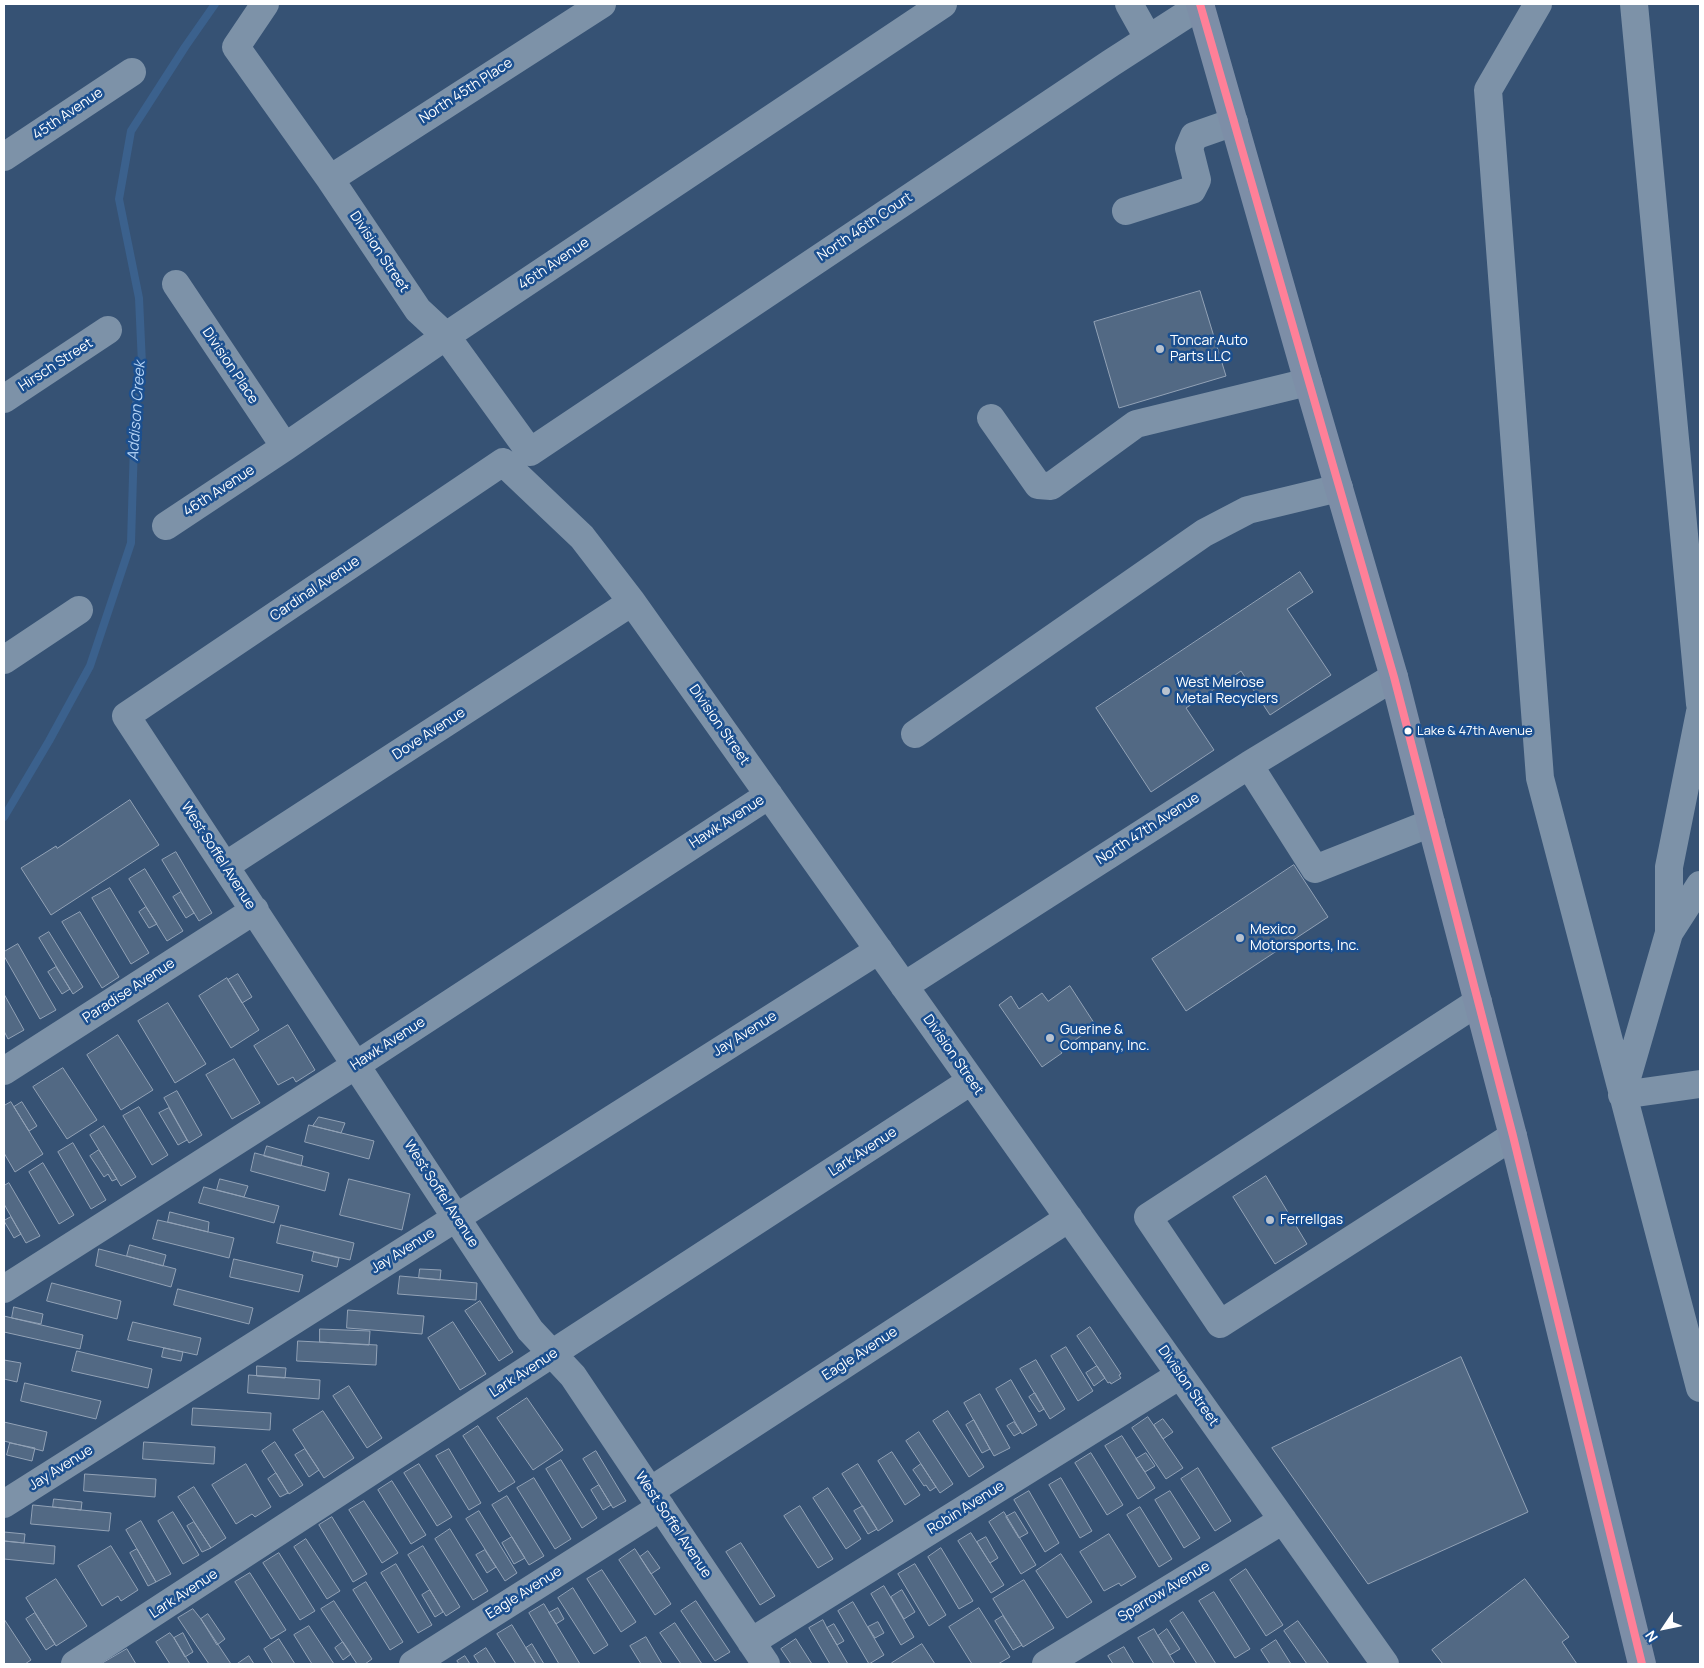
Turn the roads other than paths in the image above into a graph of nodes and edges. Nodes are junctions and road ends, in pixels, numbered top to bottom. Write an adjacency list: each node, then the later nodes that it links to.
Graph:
1 (265, 4): 12 (street, Division Street)
2 (602, 4): 12 (street, North 45th Place)
3 (943, 4): 16 (street, 46th Avenue)
4 (1201, 4): 8 (street, North 46th Court); 10 (main road)
5 (1538, 4): 47 (street)
6 (1634, 4): 29 (street)
7 (1138, 7): 8 (street)
8 (1148, 38): 21 (street, North 46th Court)
9 (132, 72): 11 (street, 45th Avenue)
10 (1234, 122): 13 (street); 17 (main road)
11 (4, 157)
12 (330, 179): 16 (street, Division Street)
13 (1126, 210)
14 (176, 284): 20 (street, Division Place)
15 (108, 330): 18 (street, Hirsch Street)
16 (446, 336): 20 (street, 46th Avenue); 21 (street, Division Street)
17 (1308, 382): 19 (street); 23 (main road)
18 (4, 399)
19 (991, 418)
20 (285, 447): 24 (street, 46th Avenue)
21 (530, 452)
22 (503, 462): 25 (street, Division Street); 31 (street, Cardinal Avenue)
23 (1339, 488): 28 (main road); 32 (street)
24 (166, 526)
25 (632, 602): 34 (street, Division Street); 36 (street, Dove Avenue)
26 (79, 610): 27 (street)
27 (4, 660)
28 (1394, 677): 33 (street, North 47th Avenue); 35 (main road)
29 (1700, 704)
30 (1700, 712): 39 (street)
31 (126, 716): 36 (street, West Soffel Avenue)
32 (915, 734)
33 (1249, 765): 35 (street); 41 (street, North 47th Avenue)
34 (769, 795): 40 (street, Division Street); 43 (street, Hawk Avenue)
35 (1431, 822): 42 (main road)
36 (225, 866): 38 (street, West Soffel Avenue)
37 (1700, 884): 39 (street)
38 (254, 910): 43 (street, West Soffel Avenue); 44 (street, Paradise Avenue)
39 (1669, 933): 47 (street)
40 (879, 950): 41 (street, Division Street); 49 (street, Jay Avenue)
41 (904, 986): 45 (street, Division Street)
42 (1478, 1002): 48 (main road); 48 (street)
43 (356, 1065): 49 (street, West Soffel Avenue); 51 (street, Hawk Avenue)
44 (4, 1071)
45 (971, 1081): 50 (street, Division Street); 52 (street, Lark Avenue)
46 (1700, 1084): 47 (street)
47 (1622, 1095): 54 (street)
48 (1513, 1136): 63 (main road)
49 (457, 1218): 52 (street, West Soffel Avenue); 56 (street, Jay Avenue)
50 (1069, 1218): 53 (street, Division Street); 55 (street, Eagle Avenue)
51 (4, 1289)
52 (552, 1354): 55 (street, West Soffel Avenue); 59 (street, Lark Avenue)
53 (1180, 1375): 57 (street, Division Street); 58 (street, Robin Avenue)
54 (1700, 1388)
55 (656, 1499): 58 (street, West Soffel Avenue); 60 (street, Eagle Avenue)
56 (4, 1504)
57 (1283, 1520): 61 (street, Sparrow Avenue); 62 (street, Division Street)
58 (761, 1658)
59 (75, 1664)
60 (413, 1664)
61 (1046, 1664)
62 (1385, 1664)
63 (1642, 1664)

